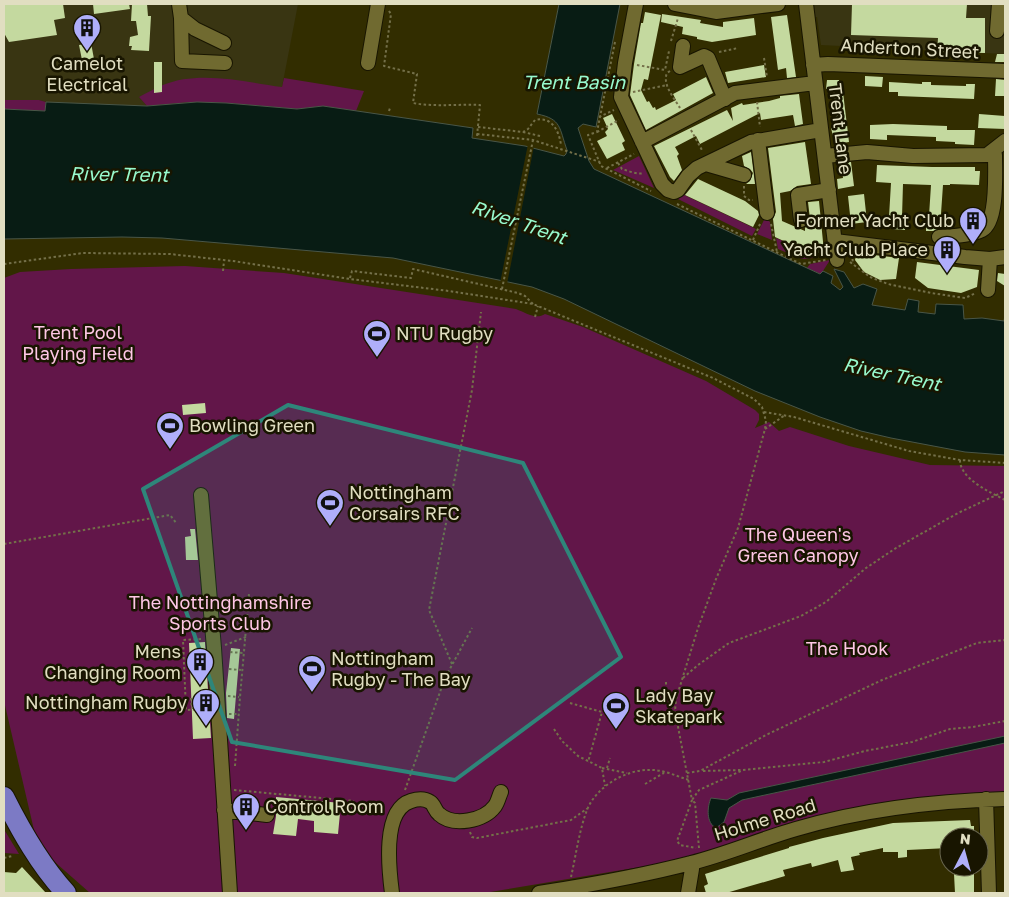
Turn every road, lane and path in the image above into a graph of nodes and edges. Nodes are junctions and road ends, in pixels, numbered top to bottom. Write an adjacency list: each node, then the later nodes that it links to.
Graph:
1 (179, 4): 8 (street)
2 (636, 4): 19 (street)
3 (675, 4): 4 (street)
4 (778, 4)
5 (806, 4): 20 (street, Trent Lane)
6 (999, 4): 10 (street)
7 (382, 6): 18 (street); 30 (path)
8 (181, 18): 12 (street); 17 (street)
9 (676, 28): 19 (path)
10 (997, 31)
11 (615, 41): 33 (path)
12 (224, 43)
13 (683, 46): 21 (street)
14 (738, 48): 15 (path)
15 (705, 57): 21 (street); 27 (street)
16 (764, 58): 25 (path)
17 (225, 63)
18 (368, 63)
19 (625, 63): 26 (street)
20 (813, 65): 22 (street, Anderton Street); 23 (street, Trent Lane)
21 (680, 66): 24 (path)
22 (1005, 72)
23 (815, 83): 25 (street); 31 (street, Trent Lane)
24 (667, 85): 26 (path); 29 (path)
25 (762, 90): 27 (street); 35 (path)
26 (620, 93): 28 (street)
27 (725, 99): 29 (street)
28 (629, 116): 33 (path); 38 (street)
29 (686, 119): 38 (street); 44 (path)
30 (478, 127): 32 (path); 36 (path)
31 (821, 130): 35 (street); 41 (street, Trent Lane)
32 (523, 132): 34 (path); 39 (path)
33 (597, 132): 42 (path)
34 (540, 136)
35 (760, 140): 44 (street); 51 (street)
36 (532, 141): 42 (path); 64 (path)
37 (1005, 141): 40 (street)
38 (644, 145): 43 (path); 44 (street)
39 (561, 146)
40 (992, 151): 41 (street); 53 (street)
41 (825, 156): 49 (street, Trent Lane)
42 (600, 162): 45 (path)
43 (617, 163): 45 (path); 46 (path)
44 (707, 164): 47 (street)
45 (606, 169): 48 (path)
46 (648, 171)
47 (744, 175)
48 (654, 193)
49 (834, 195): 52 (street); 55 (street, Trent Lane)
50 (674, 202): 54 (path)
51 (767, 214): 54 (path); 56 (path)
52 (801, 220)
53 (939, 237)
54 (753, 240): 56 (path)
55 (835, 241): 58 (street); 60 (street, Trent Lane)
56 (777, 252): 60 (path)
57 (1005, 257): 58 (street)
58 (990, 259): 65 (street)
59 (224, 260): 61 (path); 62 (path); 63 (path)
60 (843, 261): 65 (path)
61 (4, 264)
62 (223, 271)
63 (350, 279): 64 (path); 66 (path)
64 (502, 289): 66 (path)
65 (985, 290)
66 (533, 304): 67 (path)
67 (538, 306): 69 (path); 70 (path)
68 (481, 312): 88 (path)
69 (536, 317)
70 (764, 411): 71 (path); 72 (path)
71 (785, 415): 72 (path); 73 (path)
72 (765, 429): 91 (path)
73 (960, 460): 74 (path); 77 (path)
74 (1005, 463)
75 (1005, 491): 77 (path)
76 (201, 495): 85 (street)
77 (996, 495): 78 (path); 91 (path)
78 (1005, 500)
79 (177, 524): 80 (path)
80 (4, 544)
81 (250, 594): 83 (path)
82 (472, 628): 88 (path)
83 (246, 637): 85 (path); 87 (path)
84 (1005, 640): 110 (path)
85 (213, 643): 97 (street); 98 (path)
86 (230, 652): 87 (path)
87 (244, 653): 90 (path)
88 (452, 664): 124 (path)
89 (229, 669): 90 (path)
90 (242, 670): 94 (path)
91 (682, 679): 99 (path)
92 (666, 682): 99 (path)
93 (226, 696): 94 (path)
94 (240, 697): 101 (path)
95 (192, 698): 98 (path)
96 (570, 702): 105 (path)
97 (218, 708): 98 (path); 126 (street)
98 (192, 709)
99 (675, 711): 113 (path)
100 (234, 714): 101 (path)
101 (238, 714): 106 (path)
102 (1005, 721): 109 (path)
103 (554, 729): 105 (path)
104 (610, 758): 108 (path)
105 (588, 761): 107 (path)
106 (235, 767)
107 (602, 768): 108 (path); 117 (path)
108 (607, 769): 112 (path)
109 (743, 770): 110 (path); 122 (path)
110 (700, 771): 113 (path)
111 (666, 772): 112 (path); 114 (path); 116 (path)
112 (628, 773): 117 (path)
113 (687, 773): 114 (path)
114 (689, 780): 122 (path)
115 (234, 783): 123 (path)
116 (644, 784)
117 (605, 786): 125 (path)
118 (500, 792): 128 (street)
119 (4, 797): 133 (highway)
120 (986, 799): 121 (street, Holme Road); 130 (street, Holme Road); 138 (street)
121 (1005, 799)
122 (692, 800): 130 (path); 130 (path)
123 (354, 802)
124 (406, 803): 128 (street); 135 (street)
125 (588, 808): 128 (path); 132 (path)
126 (224, 810): 127 (street); 134 (street)
127 (267, 815)
128 (468, 820)
129 (12, 856): 131 (path)
130 (698, 857): 132 (street, Holme Road); 137 (street)
131 (4, 858)
132 (562, 890): 136 (street, Holme Road)
133 (66, 893)
134 (230, 893)
135 (392, 893)
136 (539, 893)
137 (688, 893)
138 (989, 893)

